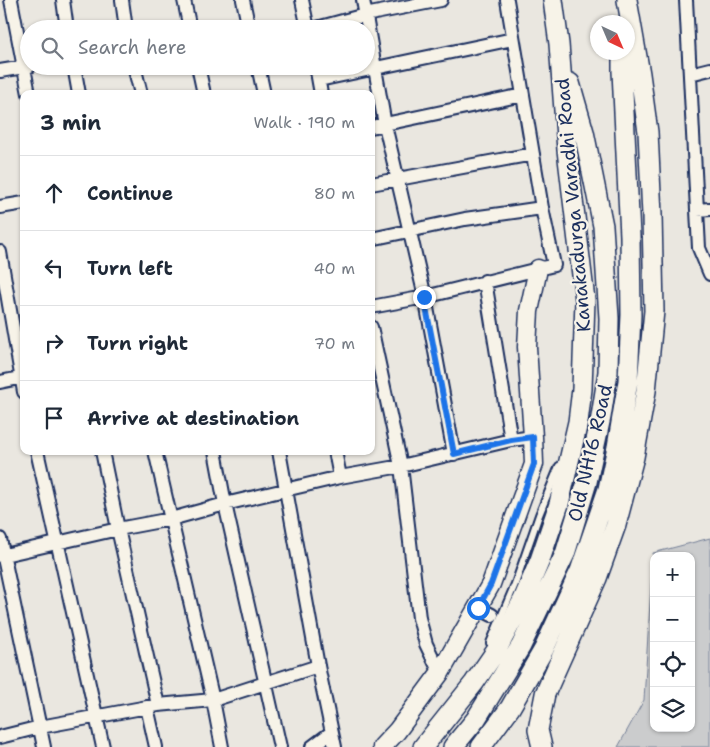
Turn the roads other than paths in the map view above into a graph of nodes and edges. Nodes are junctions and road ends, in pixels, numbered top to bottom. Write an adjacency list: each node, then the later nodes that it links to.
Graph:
1 (11, 0): 22 (street)
2 (63, 0): 15 (street)
3 (122, 0): 16 (street)
4 (184, 0): 17 (street)
5 (243, 0): 18 (street)
6 (302, 0): 19 (street)
7 (363, 0): 13 (street)
8 (441, 0): 13 (street)
9 (507, 0): 23 (street)
10 (553, 0): 24 (main road)
11 (625, 0): 14 (main road); 112 (main road)
12 (686, 0): 31 (street)
13 (365, 15): 20 (street); 21 (street)
14 (624, 15)
15 (66, 20)
16 (125, 20)
17 (188, 20)
18 (248, 20)
19 (306, 20)
20 (347, 20)
21 (366, 20)
22 (20, 38)
23 (513, 38): 27 (street); 46 (street)
24 (559, 44): 70 (main road, Kanakadurga Varadhi Road); 101 (main road, Old NH16 Road)
25 (622, 60): 111 (main road, Old NH16 Road)
26 (20, 68): 29 (street)
27 (375, 68)
28 (710, 69): 31 (street)
29 (0, 71)
30 (375, 73): 47 (street)
31 (690, 74): 56 (street)
32 (28, 75): 40 (street)
33 (76, 75): 41 (street)
34 (136, 75): 42 (street)
35 (200, 75): 43 (street)
36 (260, 75): 44 (street)
37 (317, 75): 39 (street)
38 (341, 75): 39 (street)
39 (318, 80): 45 (street)
40 (29, 90)
41 (78, 90)
42 (139, 90)
43 (203, 90)
44 (263, 90)
45 (320, 90)
46 (523, 95): 47 (street); 49 (street)
47 (385, 125): 48 (street); 50 (street)
48 (375, 126)
49 (532, 154): 50 (street); 54 (street)
50 (398, 179): 51 (street); 57 (street)
51 (375, 183)
52 (20, 204): 53 (street)
53 (0, 207)
54 (542, 208): 57 (street); 60 (street)
55 (710, 208): 56 (street)
56 (697, 210): 61 (street)
57 (409, 231): 58 (street); 63 (street)
58 (375, 238)
59 (0, 252): 64 (street)
60 (538, 269): 62 (street); 71 (street)
61 (710, 274)
62 (485, 281): 63 (street); 72 (street)
63 (424, 297): 65 (street); 73 (street)
64 (4, 305): 67 (street)
65 (375, 306)
66 (375, 346): 80 (street)
67 (20, 369)
68 (20, 377): 69 (street)
69 (0, 382)
70 (578, 422): 89 (lane); 94 (main road, Kanakadurga Varadhi Road)
71 (533, 437): 72 (street); 92 (street)
72 (511, 440): 73 (street)
73 (454, 454): 80 (street)
74 (38, 455): 87 (street)
75 (103, 455): 85 (street)
76 (156, 455): 84 (street)
77 (216, 455): 83 (street)
78 (280, 455): 82 (street)
79 (336, 455): 81 (street)
80 (401, 466): 81 (street); 92 (street)
81 (340, 477): 82 (street)
82 (286, 489): 83 (street); 91 (street)
83 (225, 504): 84 (street); 93 (street)
84 (172, 518): 85 (street); 95 (street)
85 (118, 529): 87 (street); 96 (street)
86 (0, 539): 88 (street)
87 (58, 543): 88 (street); 97 (street)
88 (2, 555): 98 (street)
89 (489, 647)
90 (485, 656): 94 (lane)
91 (318, 666): 93 (street); 99 (street)
92 (440, 673): 109 (street)
93 (266, 682): 95 (street); 106 (street)
94 (474, 683): 110 (main road, Kanakadurga Varadhi Road)
95 (213, 700): 96 (street); 105 (street)
96 (153, 706): 97 (street); 104 (street)
97 (96, 716): 98 (street); 103 (street)
98 (40, 727): 100 (street); 102 (street)
99 (332, 732): 107 (street); 108 (street)
100 (0, 737)
101 (459, 740)
102 (44, 747)
103 (104, 747)
104 (156, 747)
105 (222, 747)
106 (280, 747)
107 (312, 747)
108 (335, 747)
109 (382, 747)
110 (423, 747)
111 (482, 747)
112 (542, 747)

